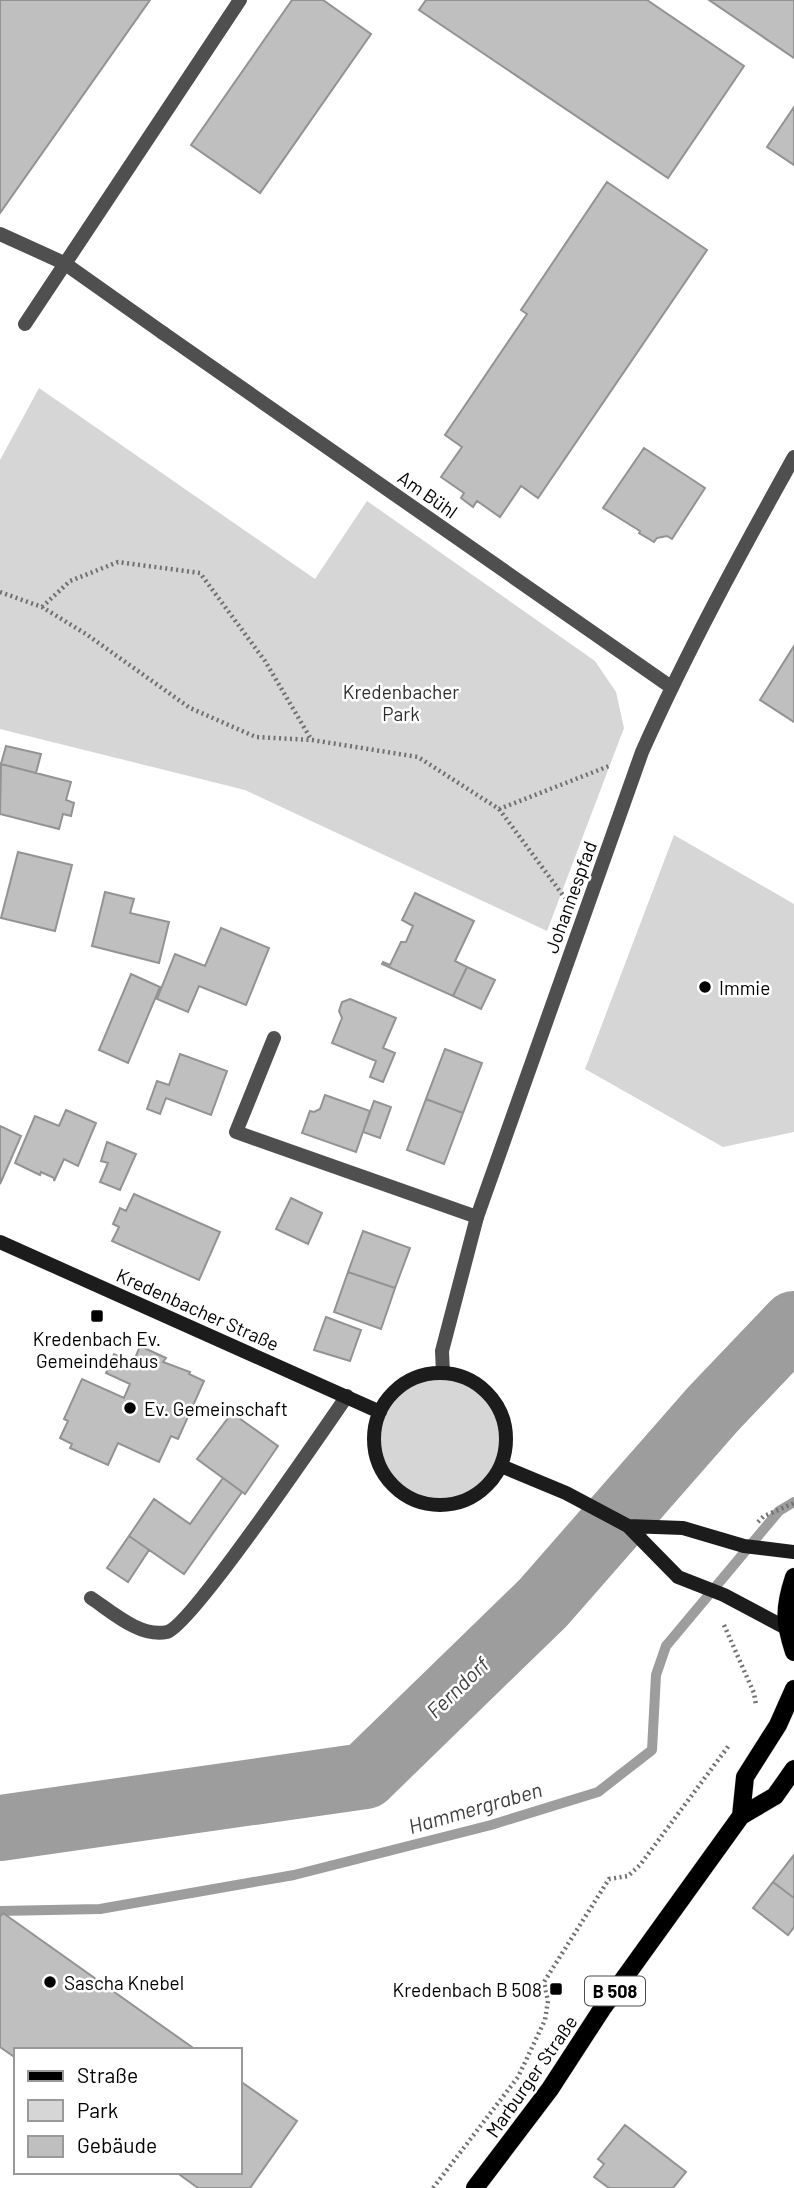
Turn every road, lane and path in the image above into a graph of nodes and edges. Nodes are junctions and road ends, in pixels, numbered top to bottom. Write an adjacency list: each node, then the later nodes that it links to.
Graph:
1 (240, 0): 3 (street)
2 (0, 234): 3 (street, Am Bühl)
3 (64, 263): 4 (street); 8 (street, Am Bühl)
4 (25, 324)
5 (794, 457): 8 (street, Johannespfad)
6 (0, 592): 7 (path)
7 (42, 607): 9 (path); 9 (path)
8 (671, 687): 10 (street, Johannespfad)
9 (312, 740): 11 (path)
10 (642, 752): 11 (path); 12 (street, Johannespfad)
11 (499, 809): 12 (path)
12 (582, 921): 14 (street, Johannespfad)
13 (274, 1038): 14 (street)
14 (477, 1217): 16 (street, Johannespfad)
15 (0, 1242): 17 (main road, Kredenbacher Straße)
16 (443, 1373): 18 (main road); 19 (main road)
17 (347, 1396): 18 (main road, Kredenbacher Straße); 24 (street)
18 (380, 1412): 19 (main road)
19 (501, 1466): 20 (main road)
20 (628, 1526): 21 (main road); 23 (main road)
21 (794, 1552)
22 (794, 1577): 25 (main road)
23 (727, 1596): 25 (main road); 28 (path)
24 (91, 1598)
25 (786, 1628): 26 (main road)
26 (794, 1651)
27 (794, 1689): 28 (main road, Marburger Straße / B 508)
28 (778, 1725): 31 (main road, Marburger Straße / B 508)
29 (733, 1740): 32 (path)
30 (794, 1769): 31 (main road, Marburger Straße / B 508)
31 (741, 1816): 33 (main road, Marburger Straße / B 508)
32 (433, 2188)
33 (475, 2188)

